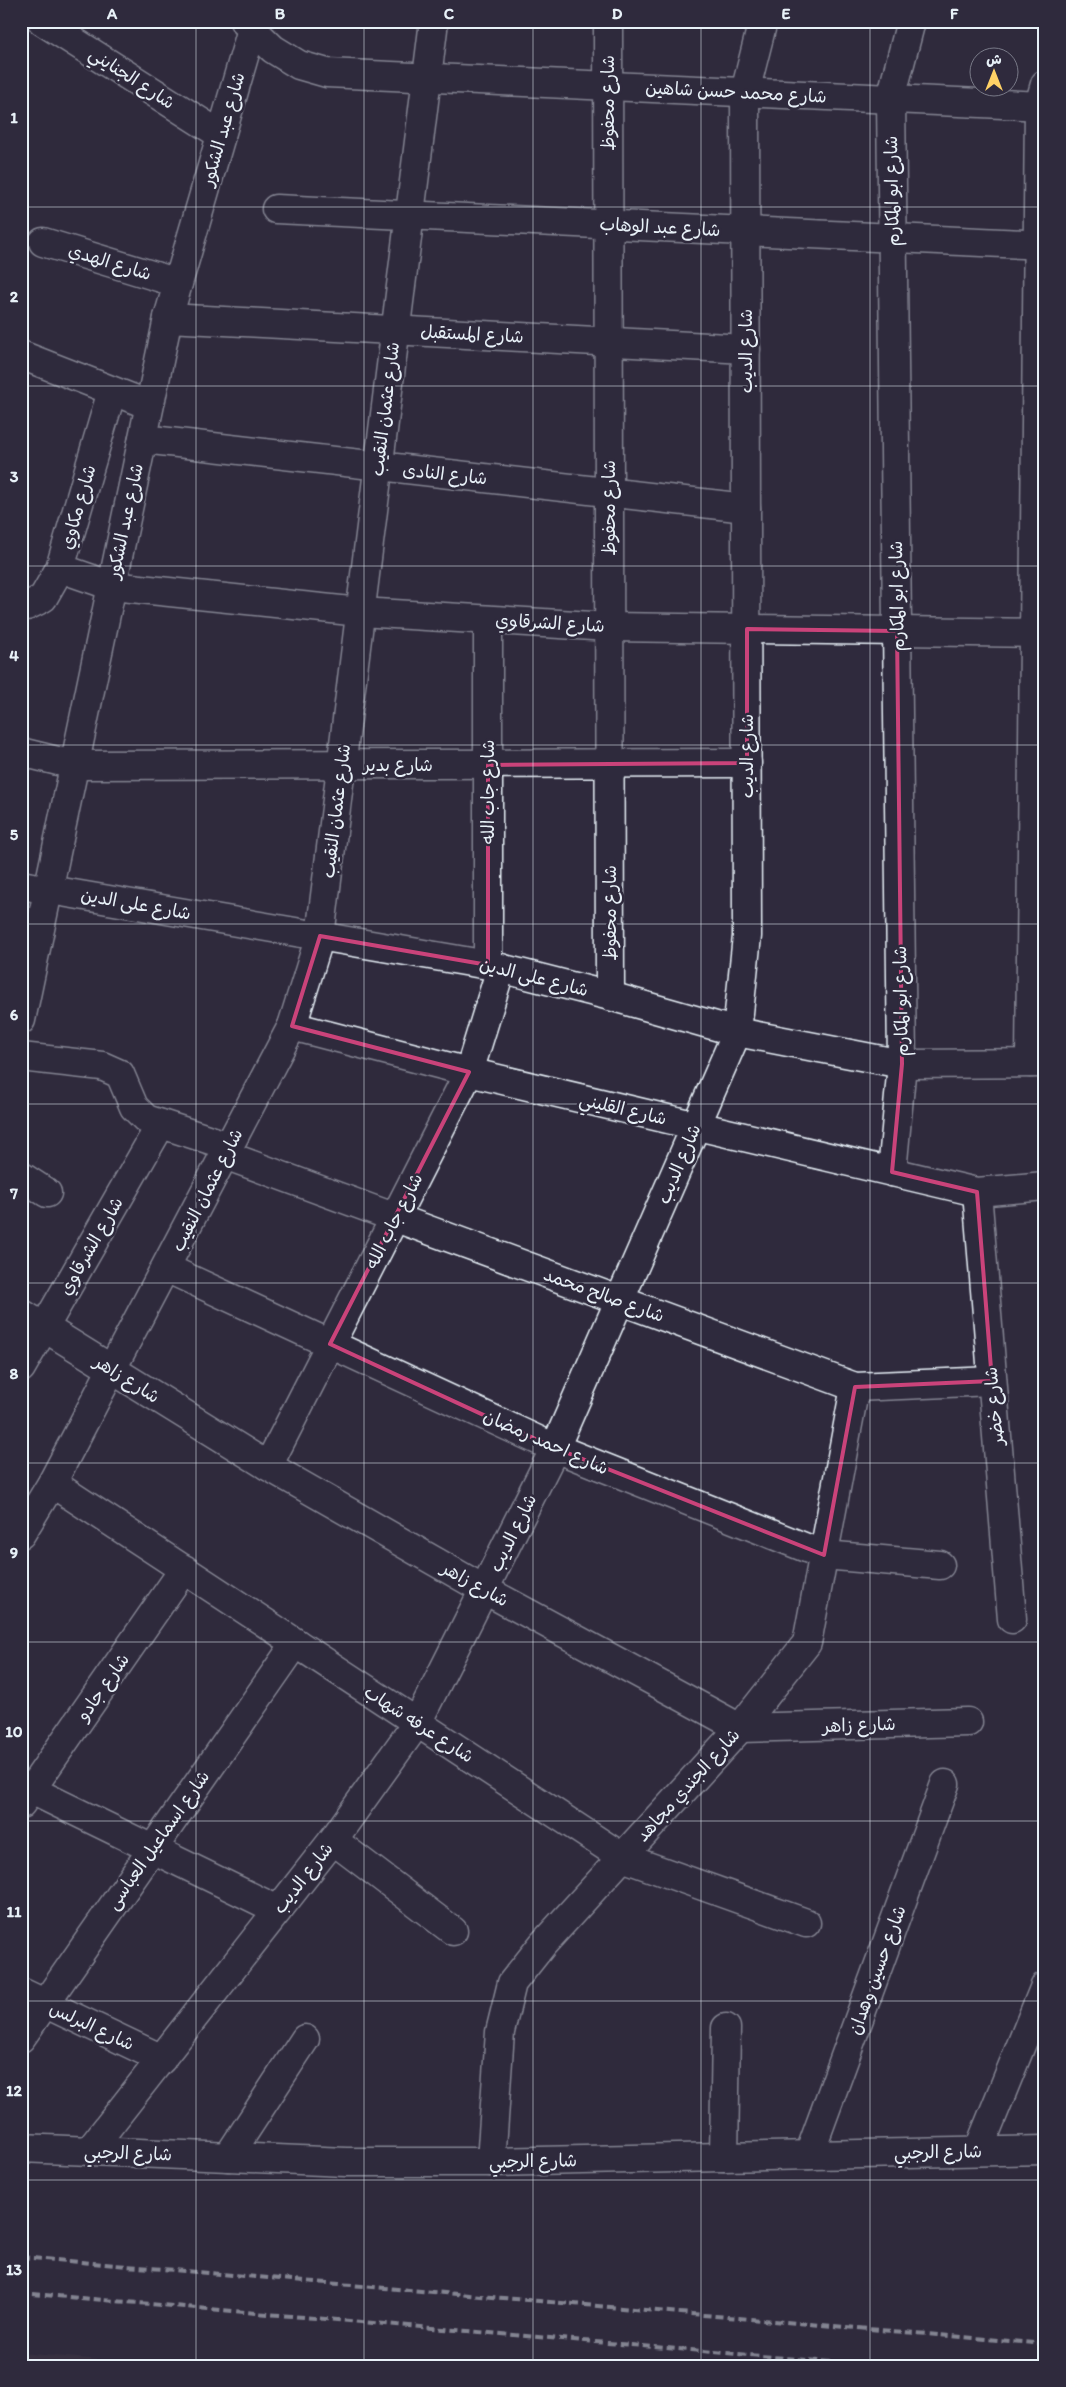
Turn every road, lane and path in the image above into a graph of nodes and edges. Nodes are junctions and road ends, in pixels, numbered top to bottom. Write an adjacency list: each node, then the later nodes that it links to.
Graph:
1 (42, 21): 12 (street, شارع الجنايني)
2 (434, 21): 7 (street, شارع عثمان النقيب)
3 (608, 21): 8 (street, شارع محفوظ)
4 (763, 21): 9 (street, شارع الديب)
5 (910, 21): 10 (street, شارع ابو المكارم)
6 (248, 25): 7 (street, شارع محمد حسن شاهين); 12 (street, شارع عبد الشكور)
7 (426, 78): 8 (street, شارع محمد حسن شاهين); 14 (street, شارع عثمان النقيب)
8 (608, 86): 9 (street, شارع محمد حسن شاهين); 15 (street, شارع محفوظ)
9 (745, 92): 10 (street, شارع محمد حسن شاهين); 16 (street, شارع الديب)
10 (891, 98): 11 (street, شارع محمد حسن شاهين); 17 (street, شارع ابو المكارم)
11 (1043, 98): 19 (street)
12 (221, 135): 20 (street, شارع عبد الشكور)
13 (276, 209): 14 (street, شارع عبد الوهاب)
14 (409, 215): 15 (street, شارع عبد الوهاب); 22 (street, شارع عثمان النقيب)
15 (608, 224): 16 (street, شارع عبد الوهاب); 23 (street, شارع محفوظ)
16 (746, 231): 17 (street, شارع عبد الوهاب); 24 (street, شارع الديب)
17 (893, 238): 19 (street, شارع عبد الوهاب); 39 (street, شارع ابو المكارم)
18 (43, 242): 20 (street, شارع الهدي)
19 (1041, 244): 40 (street)
20 (178, 283): 21 (street, شارع عبد الشكور)
21 (168, 318): 22 (street, شارع المستقبل); 27 (street, شارع عبد الشكور)
22 (395, 330): 23 (street, شارع المستقبل); 29 (street, شارع عثمان النقيب)
23 (609, 341): 24 (street, شارع المستقبل); 30 (street, شارع محفوظ)
24 (746, 349): 31 (street, شارع الديب)
25 (21, 355): 26 (street)
26 (112, 391): 27 (street); 32 (street, شارع مكاوي)
27 (149, 405): 28 (street, شارع عبد الشكور)
28 (143, 439): 29 (street, شارع النادى); 33 (street, شارع عبد الشكور)
29 (378, 466): 30 (street, شارع النادى); 35 (street, شارع عثمان النقيب)
30 (609, 492): 31 (street, شارع النادى); 37 (street, شارع محفوظ)
31 (746, 508): 38 (street, شارع الديب)
32 (60, 568): 33 (street, شارع الشرقاوي); 34 (street, شارع مكاوي)
33 (112, 586): 35 (street, شارع الشرقاوي); 46 (street, شارع عبد الشكور)
34 (21, 605)
35 (360, 612): 36 (street, شارع الشرقاوي); 44 (street, شارع عثمان النقيب)
36 (488, 620): 37 (street, شارع الشرقاوي); 45 (street, شارع جاب الله)
37 (609, 627): 38 (street, شارع الشرقاوي); 43 (street, شارع محفوظ)
38 (747, 629): 39 (street, شارع الشرقاوي); 42 (street, شارع الديب)
39 (897, 631): 40 (street, شارع الشرقاوي); 57 (street, شارع ابو المكارم)
40 (1039, 633): 56 (street)
41 (21, 752): 46 (street, شارع بدير)
42 (747, 763): 43 (street, شارع بدير); 54 (street, شارع الديب)
43 (610, 764): 45 (street, شارع بدير); 51 (street, شارع محفوظ)
44 (341, 765): 45 (street, شارع بدير); 46 (street, شارع بدير); 49 (street, شارع عثمان النقيب)
45 (488, 765): 50 (street, شارع جاب الله)
46 (74, 766): 48 (street, شارع عبد الشكور)
47 (21, 884): 48 (street, شارع على الدين)
48 (49, 889): 49 (street, شارع على الدين); 52 (street, شارع عبد الشكور)
49 (320, 936): 50 (street, شارع على الدين); 53 (street, شارع عثمان النقيب)
50 (495, 966): 51 (street, شارع على الدين); 58 (street, شارع جاب الله)
51 (610, 996): 54 (street, شارع على الدين)
52 (21, 1020)
53 (292, 1026): 58 (street, شارع القليني); 61 (street, شارع عثمان النقيب)
54 (737, 1032): 57 (street, شارع على الدين); 60 (street, شارع الديب)
55 (21, 1057): 59 (street, شارع صالح محمد)
56 (1038, 1063): 57 (street, شارع على الدين)
57 (902, 1064): 62 (street, شارع ابو المكارم)
58 (469, 1072): 60 (street, شارع القليني); 67 (street, شارع جاب الله)
59 (161, 1124): 61 (street, شارع صالح محمد); 71 (street, شارع الشرقاوي)
60 (696, 1126): 62 (street, شارع القليني); 69 (street, شارع الديب)
61 (227, 1150): 67 (street, شارع صالح محمد); 68 (street, شارع عثمان النقيب)
62 (892, 1172): 65 (street, شارع القليني)
63 (21, 1176): 66 (street)
64 (1045, 1186): 65 (street, شارع القليني)
65 (977, 1192): 75 (street, شارع خضر)
66 (47, 1193)
67 (395, 1218): 69 (street, شارع صالح محمد); 72 (street, شارع جاب الله)
68 (166, 1268): 72 (street, شارع احمد رمضان); 74 (street, شارع عثمان النقيب)
69 (620, 1300): 76 (street, شارع صالح محمد); 77 (street, شارع الديب)
70 (21, 1313): 71 (street, شارع زاهر)
71 (44, 1328): 73 (street, شارع الشرقاوي); 74 (street, شارع زاهر)
72 (330, 1344): 77 (street, شارع احمد رمضان); 78 (street, شارع جاب الله)
73 (21, 1368)
74 (112, 1370): 78 (street, شارع زاهر); 79 (street, شارع عثمان النقيب)
75 (992, 1381): 76 (street, شارع صالح محمد); 85 (street, شارع خضر)
76 (855, 1387): 81 (street, شارع الجندي مجاهد)
77 (555, 1448): 81 (street, شارع احمد رمضان); 84 (street, شارع الديب)
78 (268, 1466): 84 (street, شارع زاهر)
79 (52, 1483): 80 (street, شارع عثمان النقيب); 83 (street, شارع عرفه شهاب)
80 (21, 1534)
81 (824, 1555): 82 (street, شارع احمد رمضان); 89 (street, شارع الجندي مجاهد)
82 (940, 1565)
83 (184, 1569): 86 (street, شارع عرفه شهاب); 91 (street, شارع جادو)
84 (485, 1590): 88 (street, شارع الديب); 89 (street, شارع زاهر)
85 (1012, 1619)
86 (296, 1643): 88 (street, شارع عرفه شهاب); 93 (street, شارع اسماعيل العباسى)
87 (968, 1722): 89 (street, شارع زاهر)
88 (417, 1723): 92 (street, شارع الديب); 94 (street, شارع عرفه شهاب)
89 (740, 1728): 94 (street, شارع الجندي مجاهد)
90 (945, 1784): 108 (street, شارع حسين وهدان)
91 (24, 1793): 93 (street)
92 (333, 1840): 95 (street, شارع الديب); 97 (street)
93 (152, 1849): 95 (street); 99 (street, شارع اسماعيل العباسى)
94 (622, 1857): 96 (street, شارع عرفه شهاب); 111 (street, شارع الجندي مجاهد)
95 (278, 1910): 103 (street, شارع الديب)
96 (806, 1923)
97 (453, 1931)
98 (1045, 1986): 107 (street)
99 (33, 1998): 101 (street, شارع اسماعيل العباسى); 103 (street, شارع البرلس)
100 (726, 2028): 110 (street)
101 (21, 2038)
102 (306, 2039): 109 (street)
103 (162, 2059): 106 (street, شارع الديب)
104 (21, 2148): 106 (street, شارع الرجبي)
105 (1045, 2150): 107 (street, شارع الرجبي)
106 (89, 2152): 109 (street, شارع الرجبي)
107 (978, 2152): 108 (street, شارع الرجبي)
108 (809, 2155): 110 (street, شارع الرجبي)
109 (228, 2157): 111 (street, شارع الرجبي)
110 (724, 2157): 111 (street, شارع الرجبي)
111 (491, 2162)

